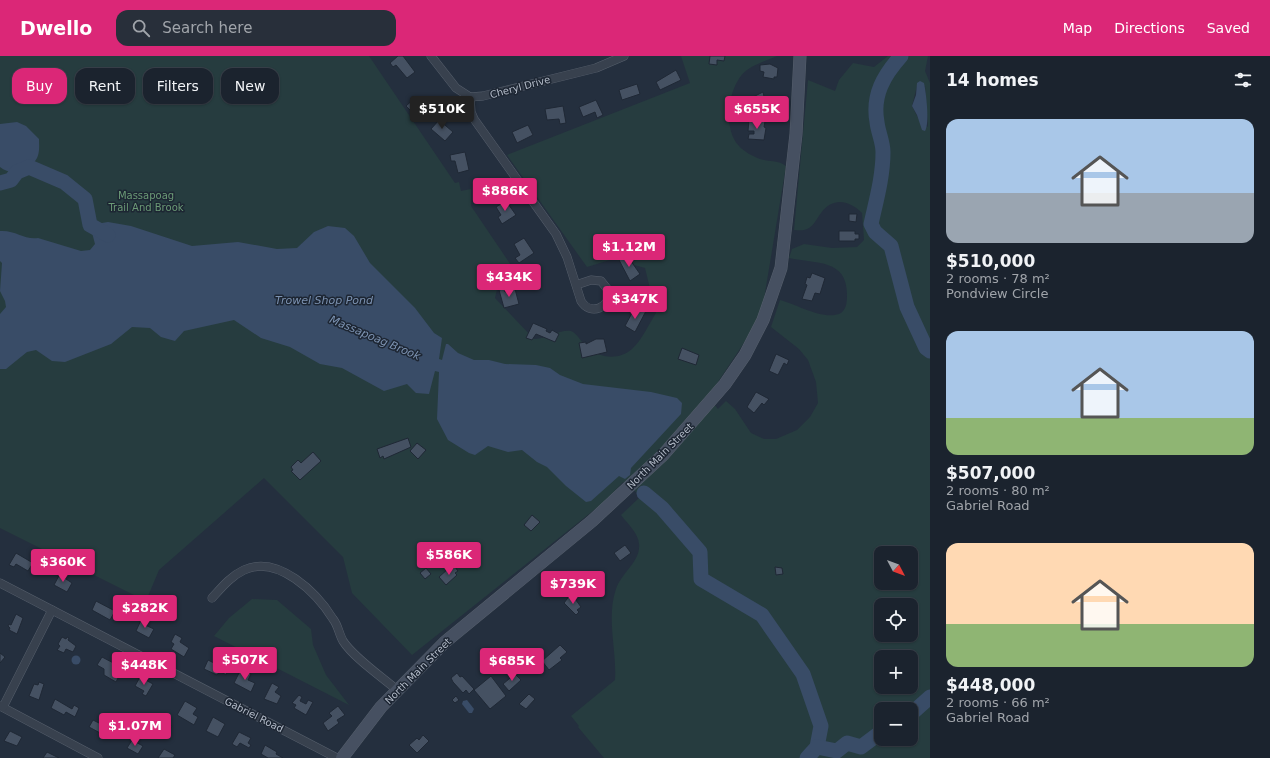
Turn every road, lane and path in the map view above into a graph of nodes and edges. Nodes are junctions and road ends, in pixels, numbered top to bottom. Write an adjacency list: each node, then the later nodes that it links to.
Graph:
1 (431, 56): 4 (street)
2 (800, 56): 9 (main road, North Main Street)
3 (622, 57): 4 (street, Cheryl Drive)
4 (470, 97): 5 (street)
5 (576, 285)
6 (0, 583): 8 (street, Gabriel Road)
7 (212, 598): 9 (street)
8 (52, 610): 10 (street); 12 (street, Gabriel Road)
9 (397, 690): 13 (main road, North Main Street)
10 (1, 707): 11 (street)
11 (98, 758)
12 (337, 758)
13 (342, 758)

